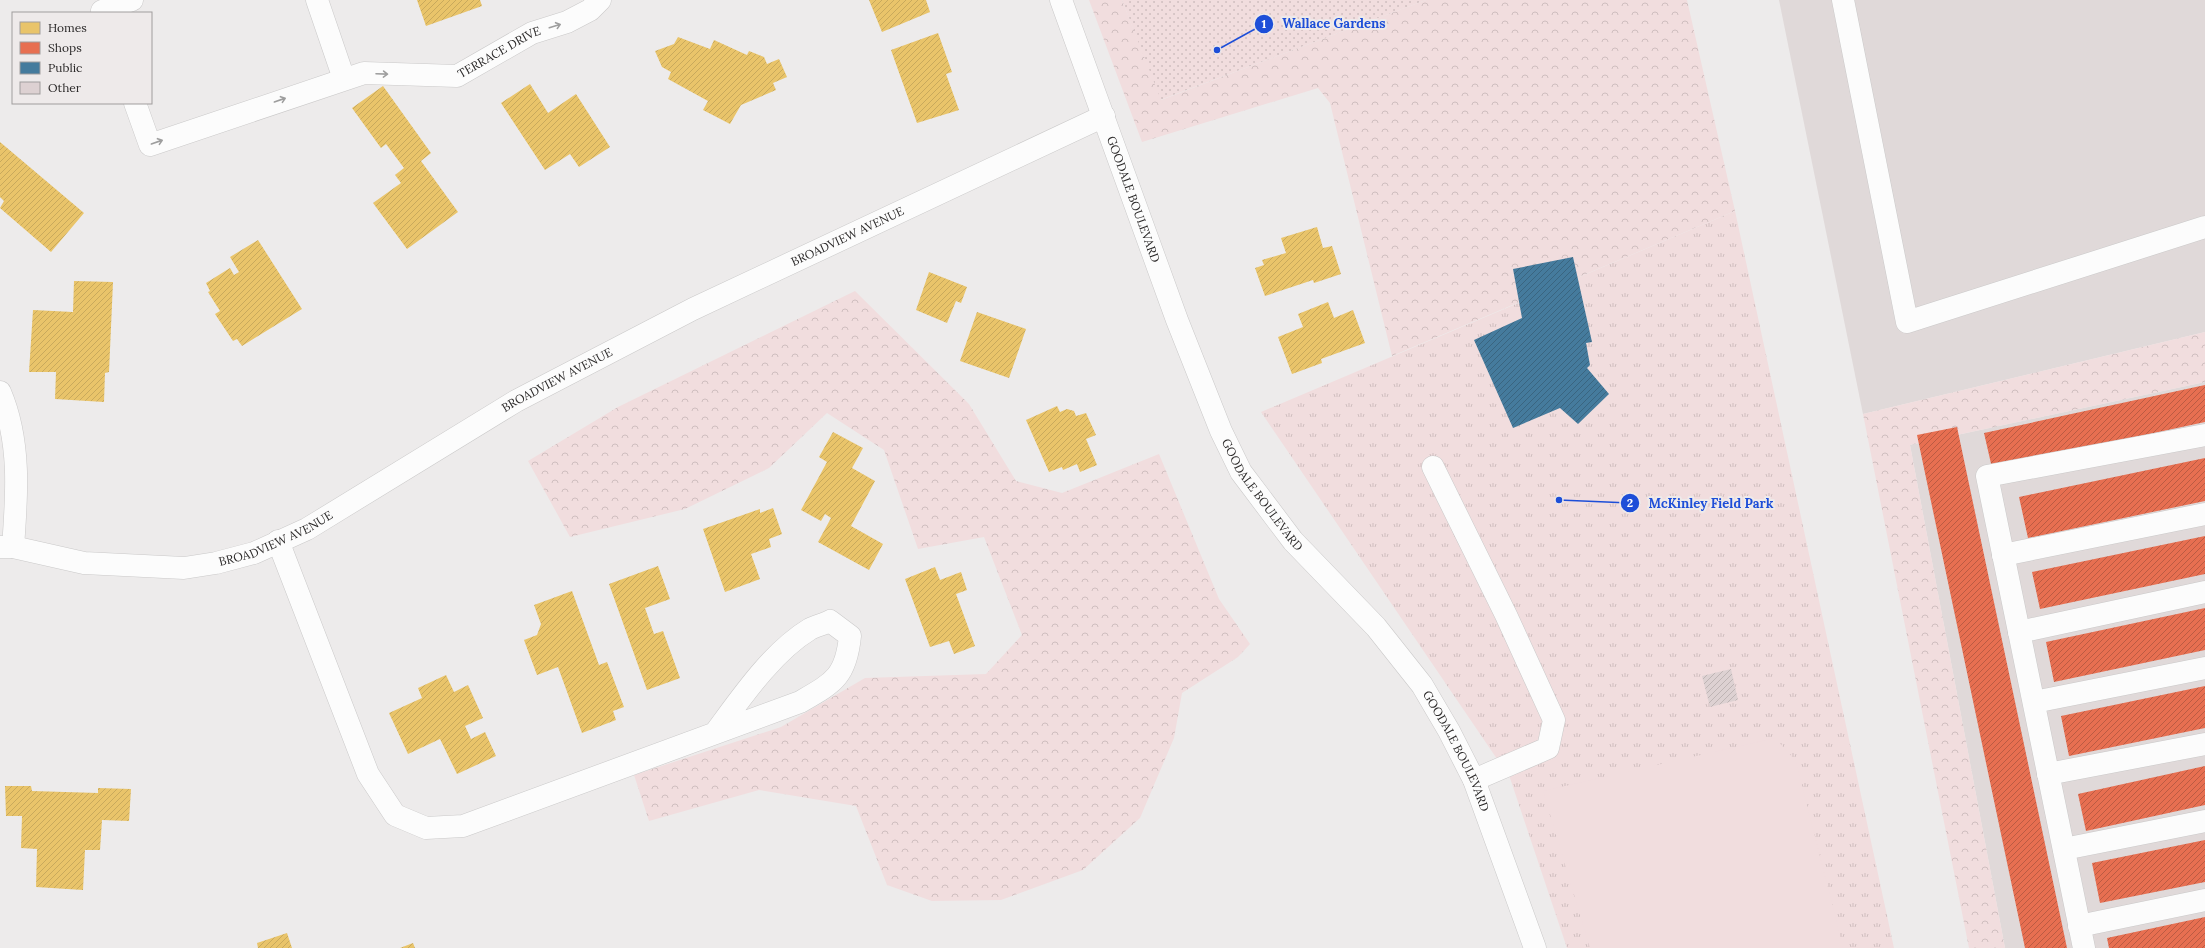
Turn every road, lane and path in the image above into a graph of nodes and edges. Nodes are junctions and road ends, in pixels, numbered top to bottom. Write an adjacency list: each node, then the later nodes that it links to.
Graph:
1 (132, 0): 6 (street)
2 (316, 0): 7 (street)
3 (600, 0): 7 (street, TERRACE DRIVE, one-way to 3)
4 (1061, 0): 9 (street, GOODALE BOULEVARD)
5 (1843, 0): 10 (street)
6 (101, 8)
7 (344, 79): 8 (street, TERRACE DRIVE, one-way to 7)
8 (135, 104)
9 (1104, 116): 15 (street, BROADVIEW AVENUE); 25 (street, GOODALE BOULEVARD)
10 (2205, 227)
11 (0, 392): 16 (street)
12 (2205, 435): 17 (street)
13 (1433, 467): 25 (street)
14 (2205, 514): 17 (street)
15 (278, 541): 16 (street, BROADVIEW AVENUE); 22 (street)
16 (7, 547)
17 (2003, 555): 19 (street)
18 (2205, 592): 19 (street)
19 (2019, 632): 21 (street)
20 (2205, 668): 21 (street)
21 (2034, 702): 24 (street)
22 (715, 733): 22 (street)
23 (2205, 744): 24 (street)
24 (2048, 774): 27 (street)
25 (1474, 780): 30 (street, GOODALE BOULEVARD)
26 (2205, 821): 27 (street)
27 (2064, 849): 29 (street)
28 (2205, 900): 29 (street)
29 (2079, 926): 31 (street)
30 (1535, 948)
31 (2084, 948)

